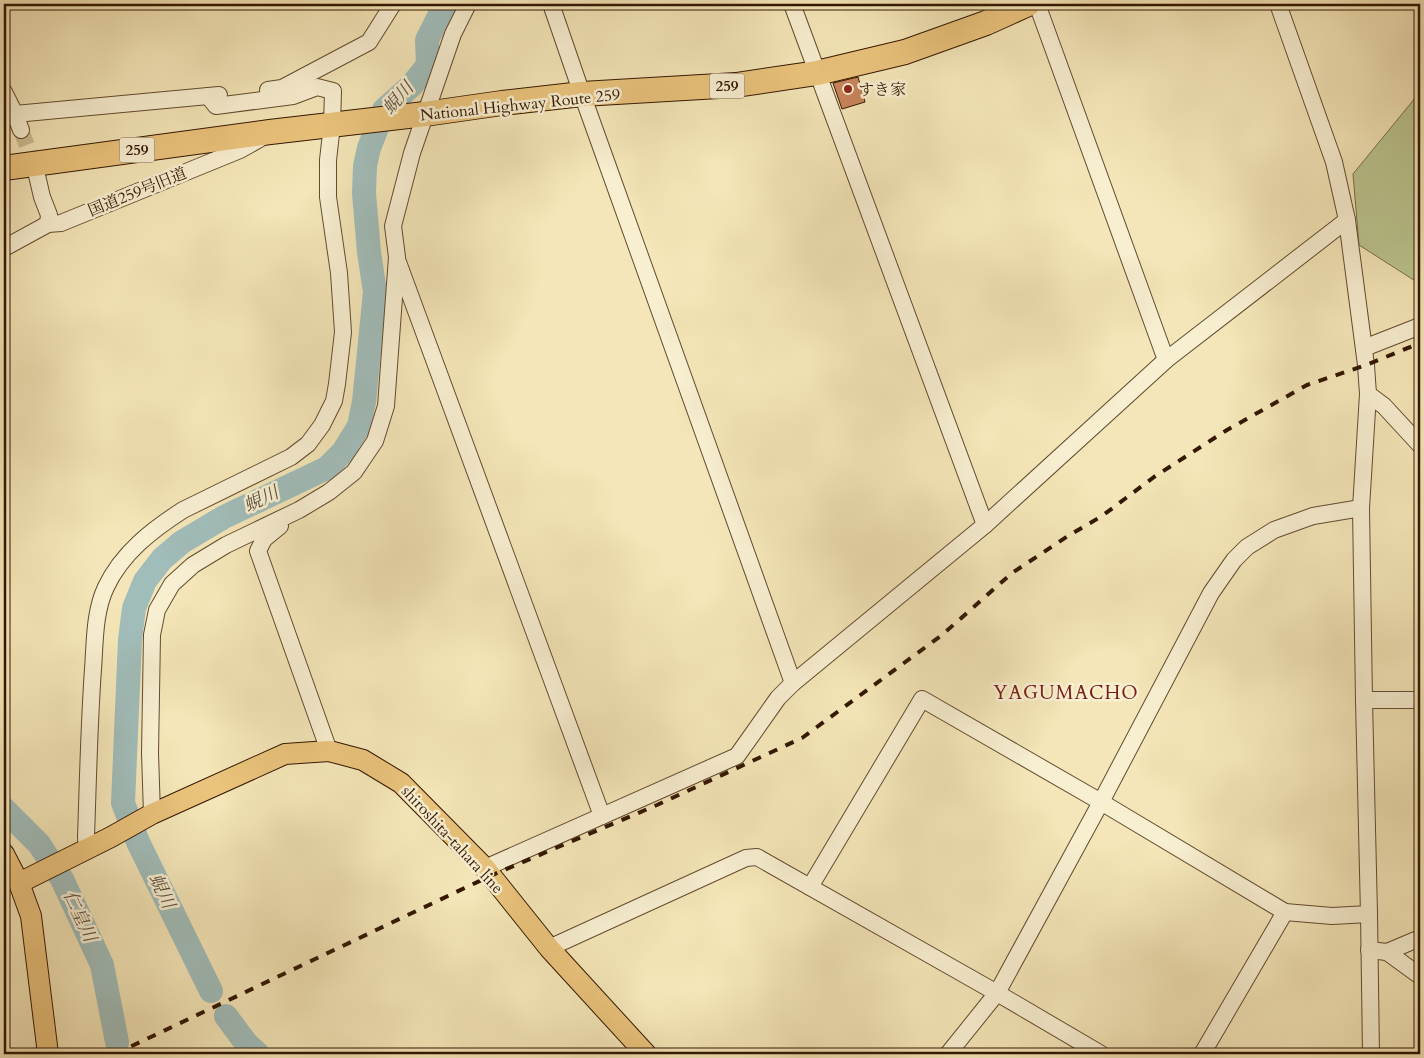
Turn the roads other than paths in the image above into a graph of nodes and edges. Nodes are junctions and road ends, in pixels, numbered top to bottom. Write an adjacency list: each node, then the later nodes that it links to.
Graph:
1 (394, 4): 11 (street)
2 (468, 4): 13 (street)
3 (551, 4): 10 (street)
4 (792, 4): 8 (street)
5 (1028, 4): 8 (highway, National Highway Route 259 / 259)
6 (1037, 4): 25 (street)
7 (1278, 4): 19 (street)
8 (817, 73): 10 (highway, National Highway Route 259 / 259); 30 (street)
9 (4, 92): 12 (street)
10 (582, 94): 13 (highway, National Highway Route 259 / 259); 31 (street)
11 (208, 96): 12 (street); 14 (street)
12 (15, 114): 15 (street)
13 (420, 115): 14 (highway, National Highway Route 259 / 259); 22 (street)
14 (332, 125): 16 (highway, National Highway Route 259 / 259); 38 (street)
15 (21, 130)
16 (270, 132): 18 (highway, National Highway Route 259 / 259); 20 (street, 国道259号旧道)
17 (35, 167): 20 (street)
18 (4, 168)
19 (1347, 220): 24 (street); 25 (street)
20 (48, 224): 21 (street, 国道259号旧道)
21 (4, 248)
22 (396, 257): 29 (street); 37 (street)
23 (1420, 326): 24 (street)
24 (1364, 348): 26 (street)
25 (1166, 360): 30 (street)
26 (1368, 394): 27 (street); 28 (street)
27 (1420, 445)
28 (1361, 508): 32 (street); 35 (street)
29 (299, 510): 34 (street); 36 (street)
30 (985, 526): 31 (street)
31 (793, 683): 37 (street)
32 (1364, 700): 33 (street); 44 (street)
33 (1420, 700)
34 (330, 751): 36 (main road, shiroshita-tahara line); 40 (main road, shiroshita-tahara line)
35 (1101, 802): 42 (street); 43 (street); 50 (street)
36 (152, 814): 38 (main road, shiroshita-tahara line)
37 (602, 816): 40 (street)
38 (87, 849): 41 (main road, shiroshita-tahara line)
39 (4, 854): 41 (main road)
40 (485, 868): 46 (main road, shiroshita-tahara line)
41 (27, 879): 51 (main road)
42 (810, 888): 46 (street); 50 (street)
43 (1285, 912): 44 (street); 55 (street)
44 (1369, 914): 47 (street)
45 (1420, 938): 48 (street)
46 (550, 948): 52 (main road, shiroshita-tahara line)
47 (1369, 950): 48 (street); 56 (street)
48 (1387, 952): 49 (street)
49 (1420, 976)
50 (997, 993): 53 (street); 54 (street)
51 (48, 1054)
52 (646, 1054)
53 (948, 1054)
54 (1100, 1054)
55 (1202, 1054)
56 (1371, 1054)

